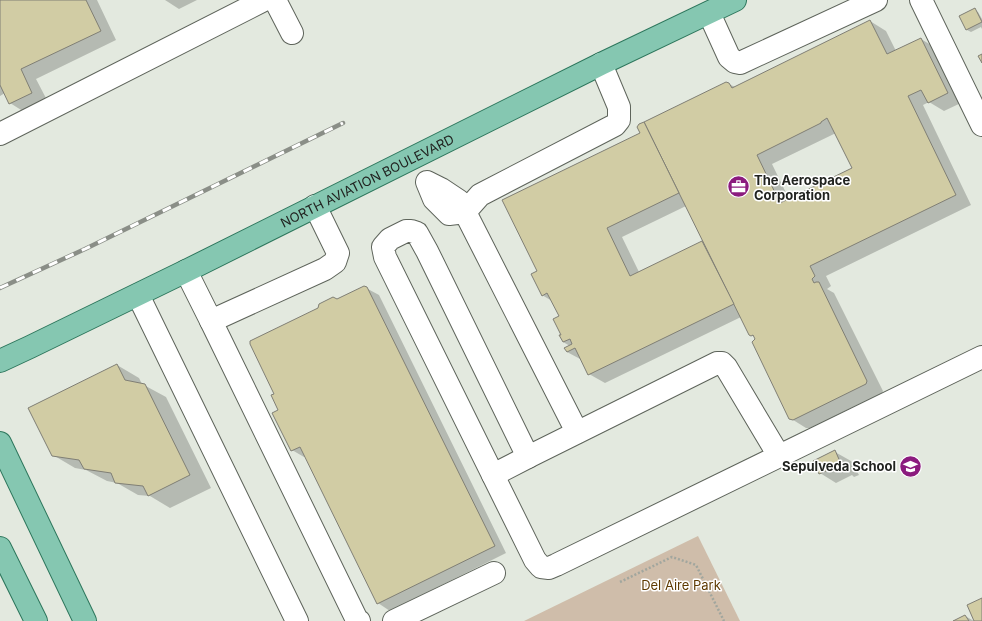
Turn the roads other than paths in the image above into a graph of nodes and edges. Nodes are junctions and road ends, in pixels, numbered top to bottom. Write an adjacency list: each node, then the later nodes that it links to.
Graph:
1 (264, 0): 10 (lane)
2 (275, 0): 7 (lane)
3 (735, 0): 6 (main road, NORTH AVIATION BOULEVARD)
4 (876, 0): 6 (lane)
5 (921, 0): 9 (lane)
6 (709, 13): 8 (main road, NORTH AVIATION BOULEVARD)
7 (292, 34)
8 (601, 64): 11 (main road, NORTH AVIATION BOULEVARD); 13 (lane)
9 (982, 125)
10 (0, 134)
11 (414, 158): 12 (main road, NORTH AVIATION BOULEVARD); 13 (lane)
12 (315, 206): 14 (main road, NORTH AVIATION BOULEVARD); 16 (lane)
13 (465, 212): 19 (lane)
14 (186, 271): 15 (main road, NORTH AVIATION BOULEVARD); 16 (lane)
15 (138, 295): 18 (main road, NORTH AVIATION BOULEVARD); 28 (lane)
16 (211, 321): 29 (lane)
17 (982, 357): 21 (lane)
18 (0, 360)
19 (577, 432): 21 (lane); 22 (lane)
20 (0, 443): 27 (main road)
21 (779, 456): 23 (lane)
22 (528, 457): 23 (lane); 23 (lane)
23 (493, 475)
24 (0, 548): 26 (main road)
25 (494, 573): 30 (lane)
26 (36, 621)
27 (85, 621)
28 (297, 621)
29 (359, 621)
30 (394, 621)

